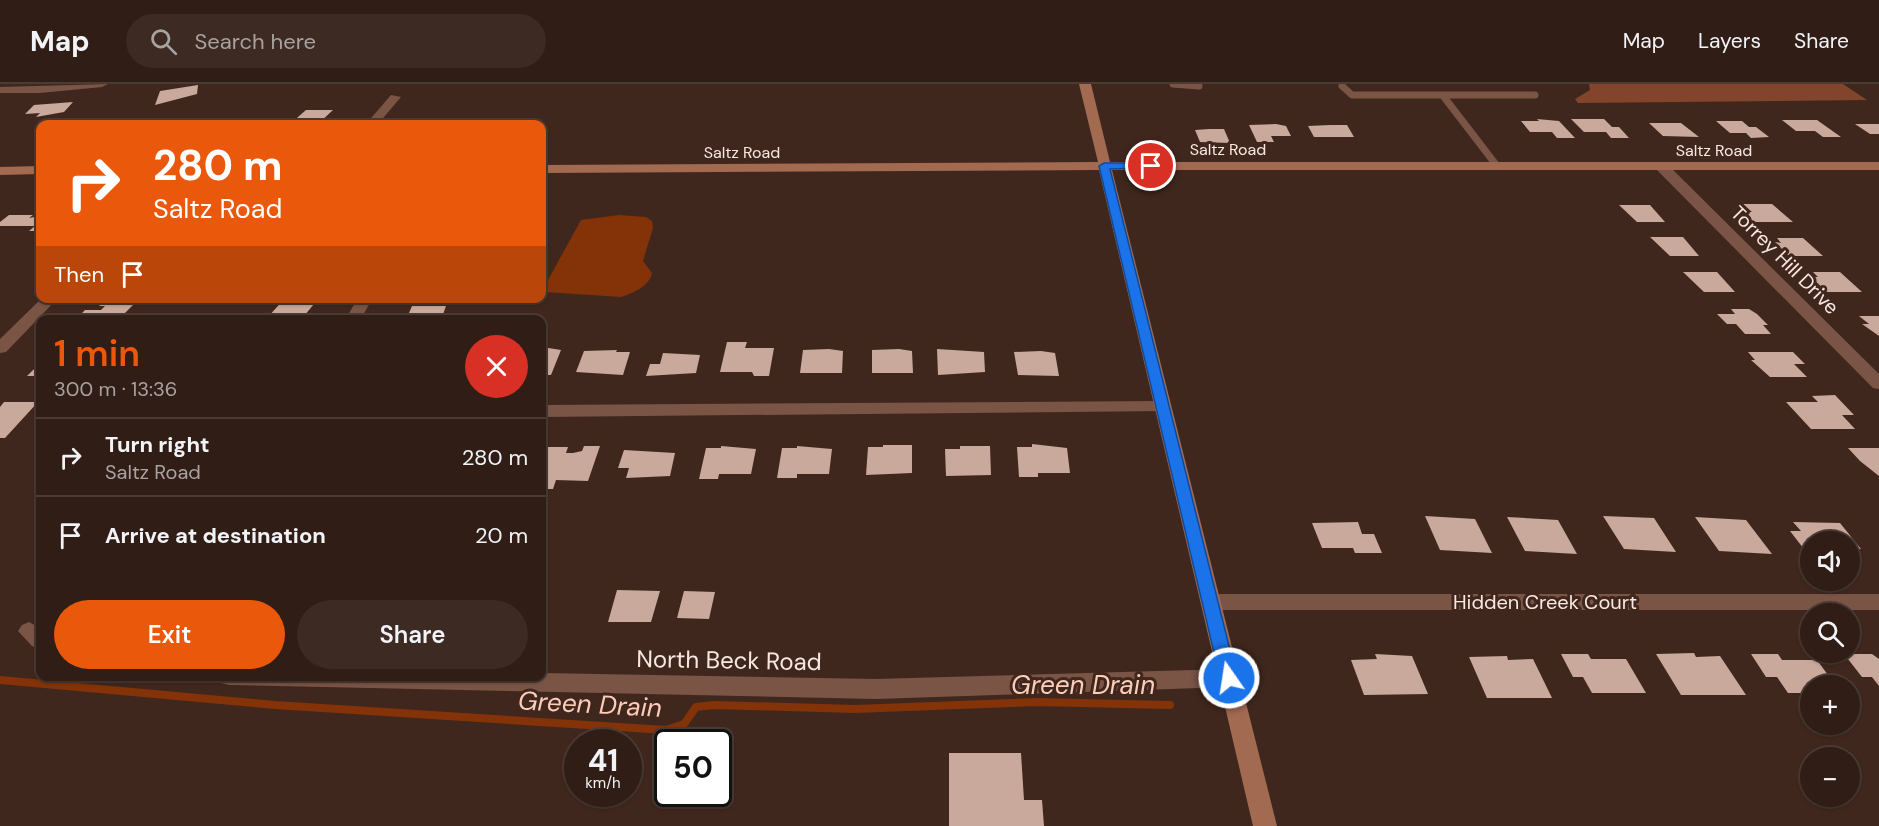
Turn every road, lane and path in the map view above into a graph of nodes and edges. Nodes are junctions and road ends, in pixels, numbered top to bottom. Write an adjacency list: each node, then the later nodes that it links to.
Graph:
1 (102, 84): 7 (street)
2 (1085, 84): 3 (lane); 13 (street)
3 (1090, 84)
4 (1173, 84): 5 (lane)
5 (1199, 86)
6 (1342, 86): 11 (lane)
7 (44, 87): 8 (street)
8 (0, 90)
9 (1535, 95): 11 (lane)
10 (396, 97): 12 (street)
11 (1444, 97): 14 (lane)
12 (376, 120)
13 (1104, 166): 14 (street, Saltz Road); 17 (street, Saltz Road); 24 (street)
14 (1497, 166): 15 (street, Saltz Road)
15 (1661, 166): 16 (street, Saltz Road); 22 (street, Torrey Hill Drive)
16 (1879, 166)
17 (546, 169)
18 (36, 170): 19 (street)
19 (0, 171)
20 (46, 303): 21 (street)
21 (0, 348)
22 (1871, 369): 23 (street, Torrey Hill Drive)
23 (1879, 384)
24 (1162, 407): 25 (street); 26 (street)
25 (546, 411)
26 (1211, 602): 27 (street, Hidden Creek Court); 28 (street)
27 (1879, 602)
28 (1229, 678): 29 (street, North Beck Road); 30 (street)
29 (478, 681)
30 (1265, 826)

